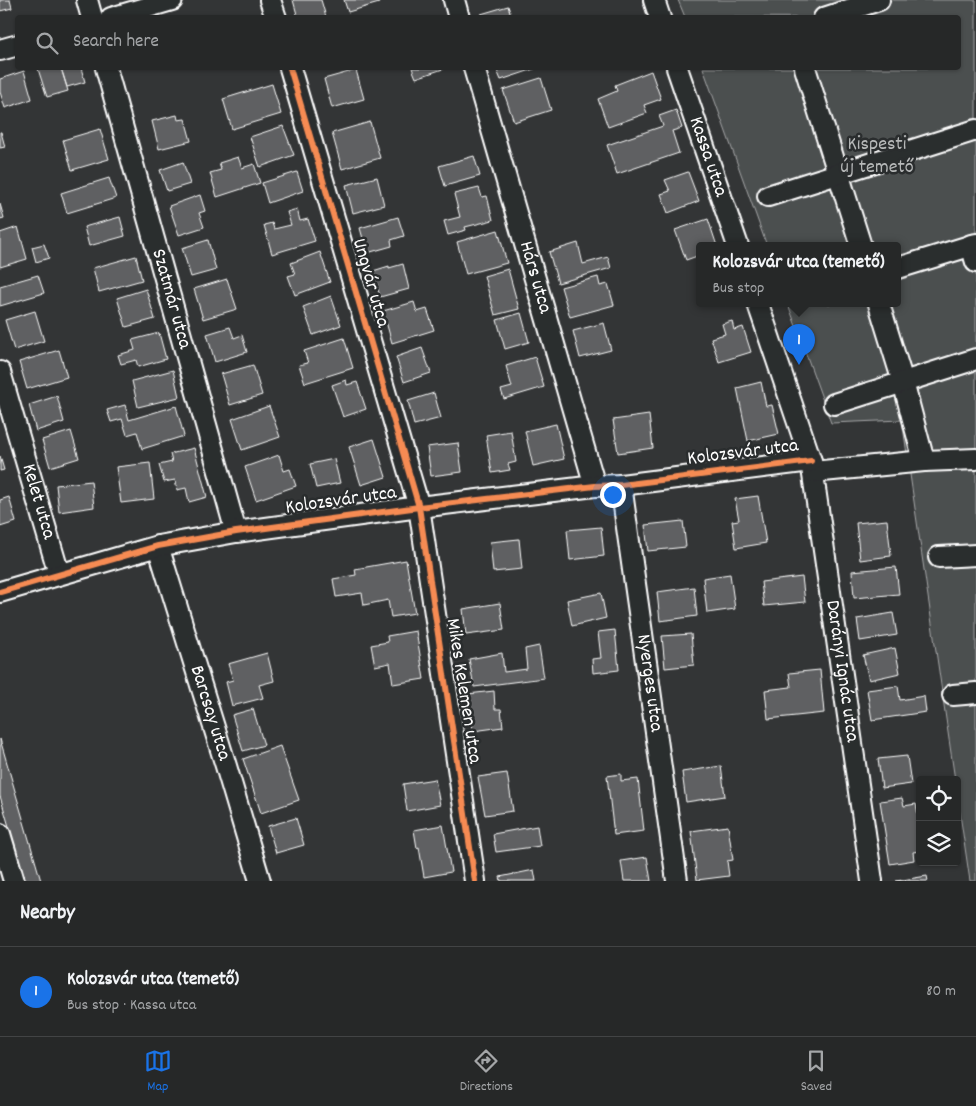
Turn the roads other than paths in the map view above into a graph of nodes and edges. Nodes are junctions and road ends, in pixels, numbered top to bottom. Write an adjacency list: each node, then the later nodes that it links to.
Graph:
1 (87, 0): 7 (street)
2 (172, 0): 8 (street)
3 (270, 0): 9 (street)
4 (454, 0): 10 (street)
5 (654, 0): 11 (street)
6 (879, 0): 12 (street)
7 (91, 15)
8 (121, 15)
9 (275, 15)
10 (459, 15)
11 (659, 15)
12 (833, 15)
13 (15, 46): 14 (street)
14 (0, 50)
15 (107, 70): 39 (street, Szatmár utca)
16 (291, 70): 38 (street, Ungvár utca)
17 (475, 70): 37 (street, Hárs utca)
18 (678, 70): 23 (street, Kassa utca)
19 (806, 70): 21 (street)
20 (976, 130): 21 (street)
21 (838, 174): 22 (street); 24 (street)
22 (768, 196)
23 (737, 242)
24 (860, 242)
25 (974, 250): 26 (street)
26 (901, 267)
27 (759, 307): 35 (street)
28 (880, 307): 31 (street)
29 (976, 359): 31 (street)
30 (0, 372): 43 (street, Kelet utca)
31 (903, 382): 32 (street); 34 (street)
32 (834, 404)
33 (976, 459): 34 (street, Kolozsvár utca)
34 (924, 461): 35 (street, Kolozsvár utca)
35 (812, 467): 36 (street, Kolozsvár utca); 52 (street, Darányi Ignác utca)
36 (621, 485): 37 (street, Kolozsvár utca); 51 (street, Nyerges utca)
37 (595, 486): 38 (street, Kolozsvár utca)
38 (419, 507): 39 (street, Kolozsvár utca); 50 (street, Mikes Kelemen utca)
39 (236, 532): 40 (street, Kolozsvár utca)
40 (158, 546): 43 (street, Kolozsvár utca); 49 (street, Barcsay utca)
41 (976, 555): 42 (street)
42 (939, 557)
43 (59, 574): 44 (street, Kolozsvár utca)
44 (0, 592)
45 (976, 693): 46 (street)
46 (953, 695)
47 (0, 834): 48 (street)
48 (14, 881)
49 (260, 881)
50 (475, 881)
51 (677, 881)
52 (872, 881)

